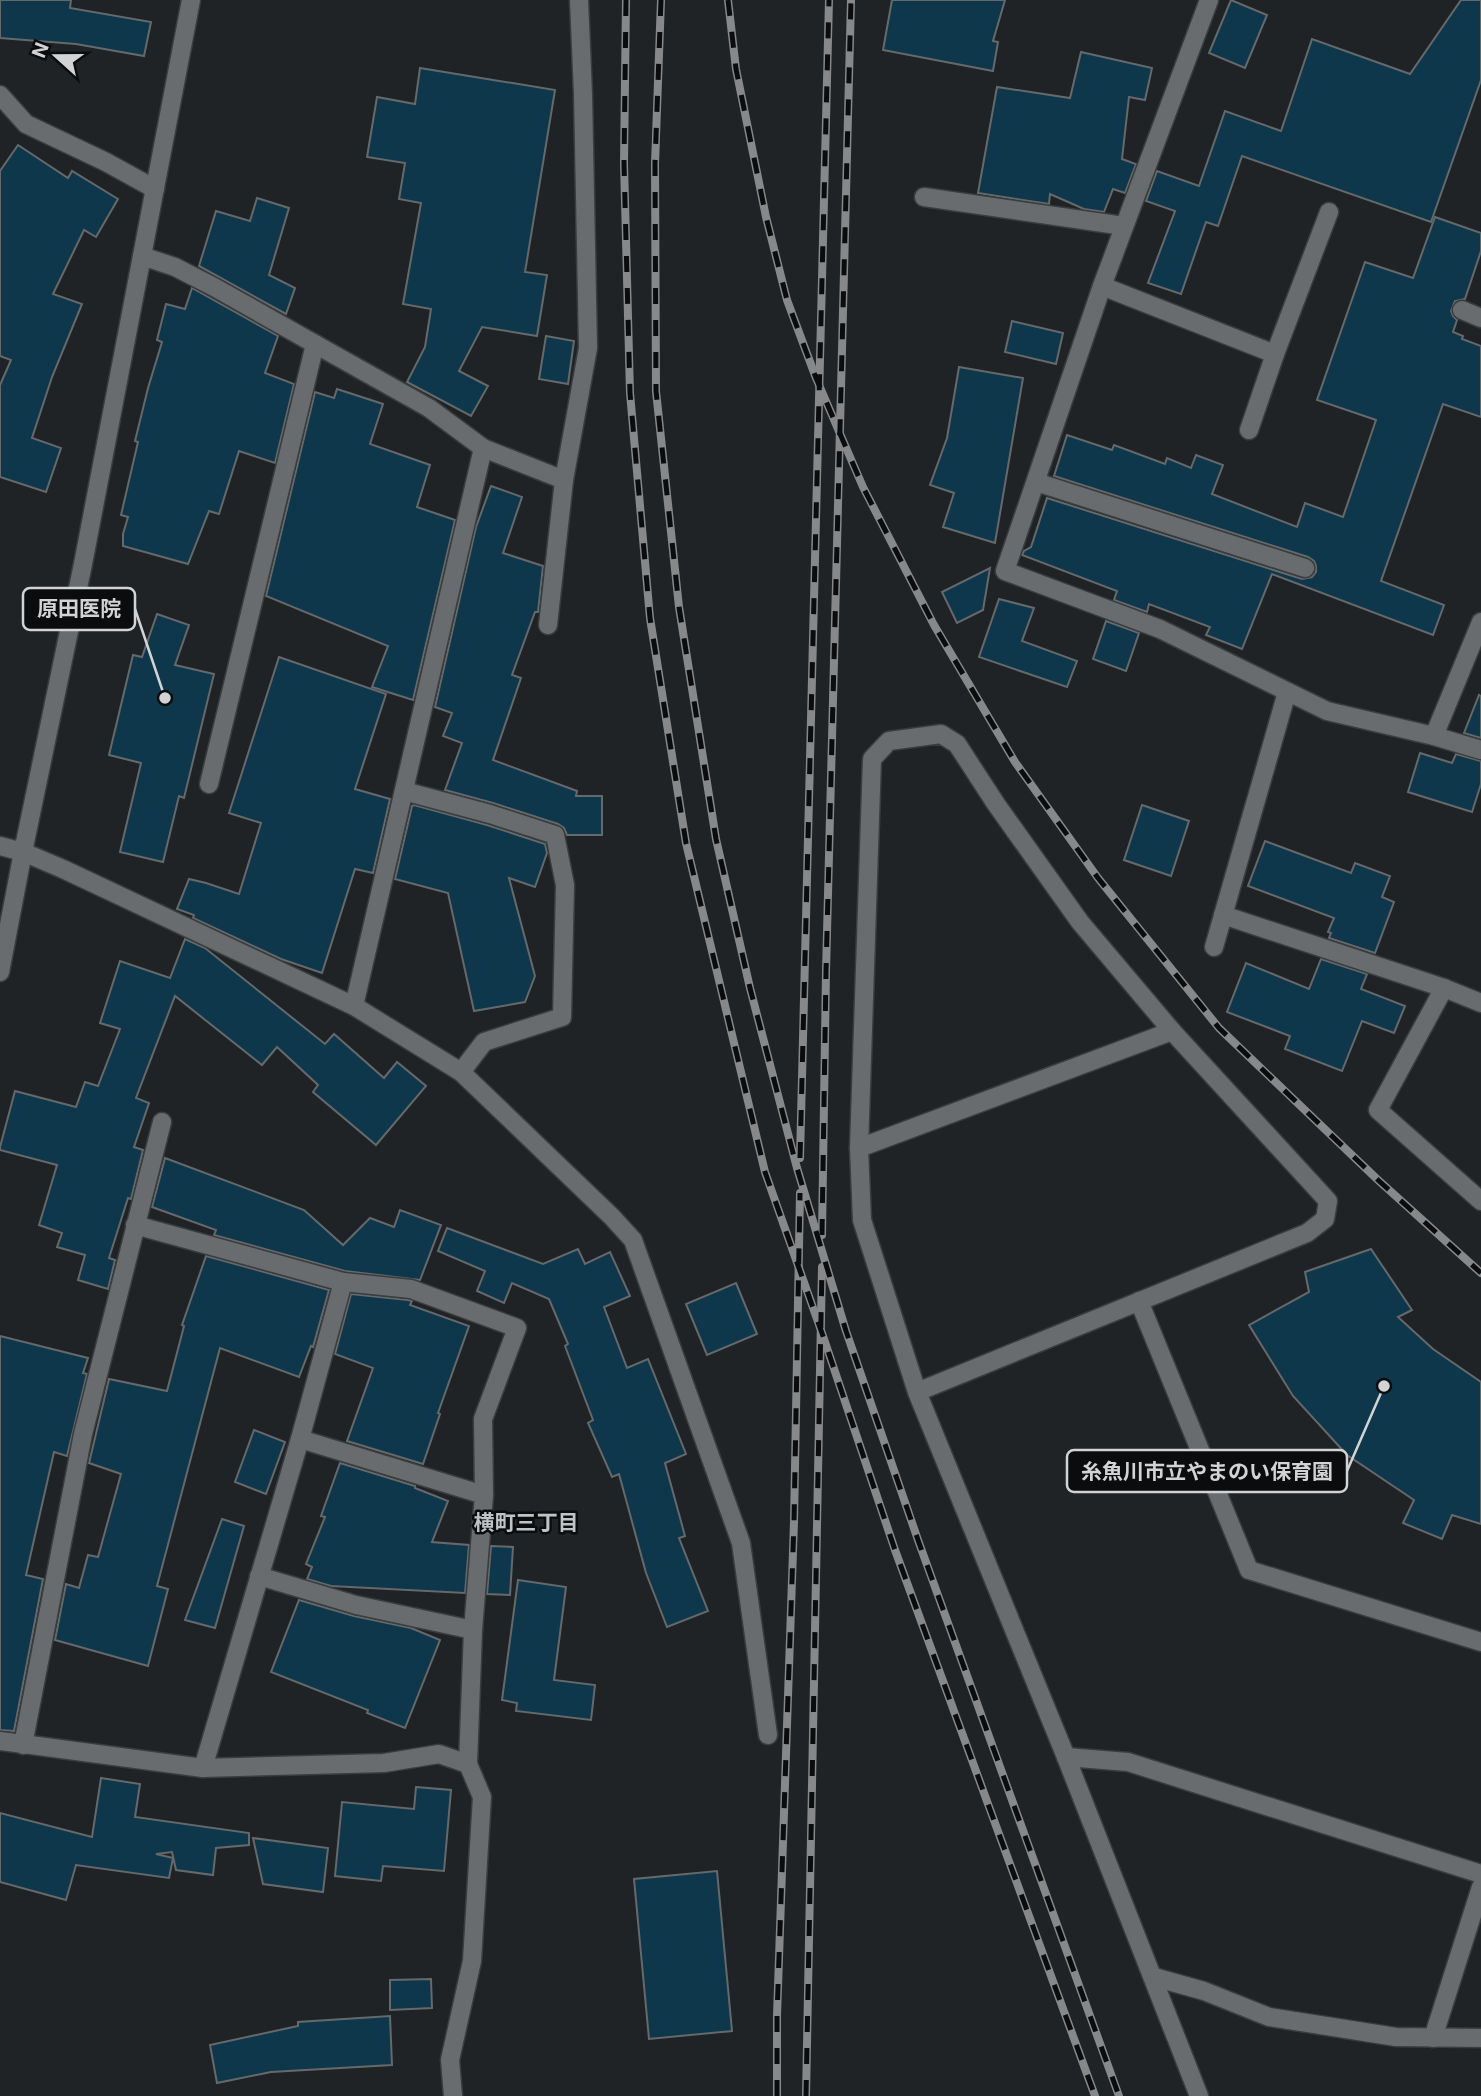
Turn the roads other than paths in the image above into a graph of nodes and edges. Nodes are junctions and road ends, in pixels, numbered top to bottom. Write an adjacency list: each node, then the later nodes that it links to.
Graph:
1 (191, 0): 5 (street)
2 (579, 0): 17 (street)
3 (1209, 0): 8 (street)
4 (0, 95): 5 (street)
5 (155, 189): 9 (street)
6 (924, 197): 8 (street)
7 (1329, 212): 14 (street)
8 (1124, 226): 10 (street)
9 (142, 256): 13 (street); 28 (street)
10 (1102, 286): 14 (street); 18 (street)
11 (1462, 310): 12 (street)
12 (1481, 318)
13 (315, 344): 16 (street); 25 (street)
14 (1275, 354): 15 (street)
15 (1249, 430)
16 (483, 448): 17 (street); 26 (street)
17 (564, 480): 21 (street)
18 (1036, 482): 19 (street); 22 (street)
19 (1305, 569)
20 (1481, 622): 23 (street)
21 (548, 625)
22 (1287, 692): 23 (street); 29 (street)
23 (1434, 736): 24 (street)
24 (1481, 750)
25 (209, 784)
26 (404, 791): 34 (street); 36 (street)
27 (0, 846): 28 (street)
28 (23, 852): 31 (street); 34 (street)
29 (1223, 915): 30 (street); 32 (street)
30 (1214, 947)
31 (0, 972)
32 (1444, 988): 33 (street); 39 (street)
33 (1481, 1003)
34 (354, 1006): 36 (street)
35 (1172, 1031): 38 (street); 38 (street); 42 (street)
36 (461, 1072): 49 (street)
37 (162, 1122): 40 (street)
38 (859, 1148): 43 (street)
39 (1481, 1201)
40 (135, 1226): 41 (street); 51 (street)
41 (343, 1282): 44 (street); 45 (street)
42 (1139, 1301): 43 (street); 48 (street)
43 (917, 1392): 52 (street)
44 (300, 1439): 45 (street); 46 (street)
45 (484, 1495): 47 (street)
46 (260, 1576): 47 (street); 54 (street)
47 (473, 1630): 53 (street)
48 (1481, 1642)
49 (768, 1735)
50 (0, 1741): 51 (street)
51 (23, 1745): 54 (street)
52 (1066, 1757): 55 (street); 57 (street)
53 (468, 1764): 54 (street); 60 (street)
54 (203, 1769)
55 (1481, 1874)
56 (1481, 1887): 58 (street)
57 (1154, 1977): 58 (street); 61 (street)
58 (1433, 2038): 59 (street)
59 (1481, 2038)
60 (453, 2096)
61 (1199, 2096)

